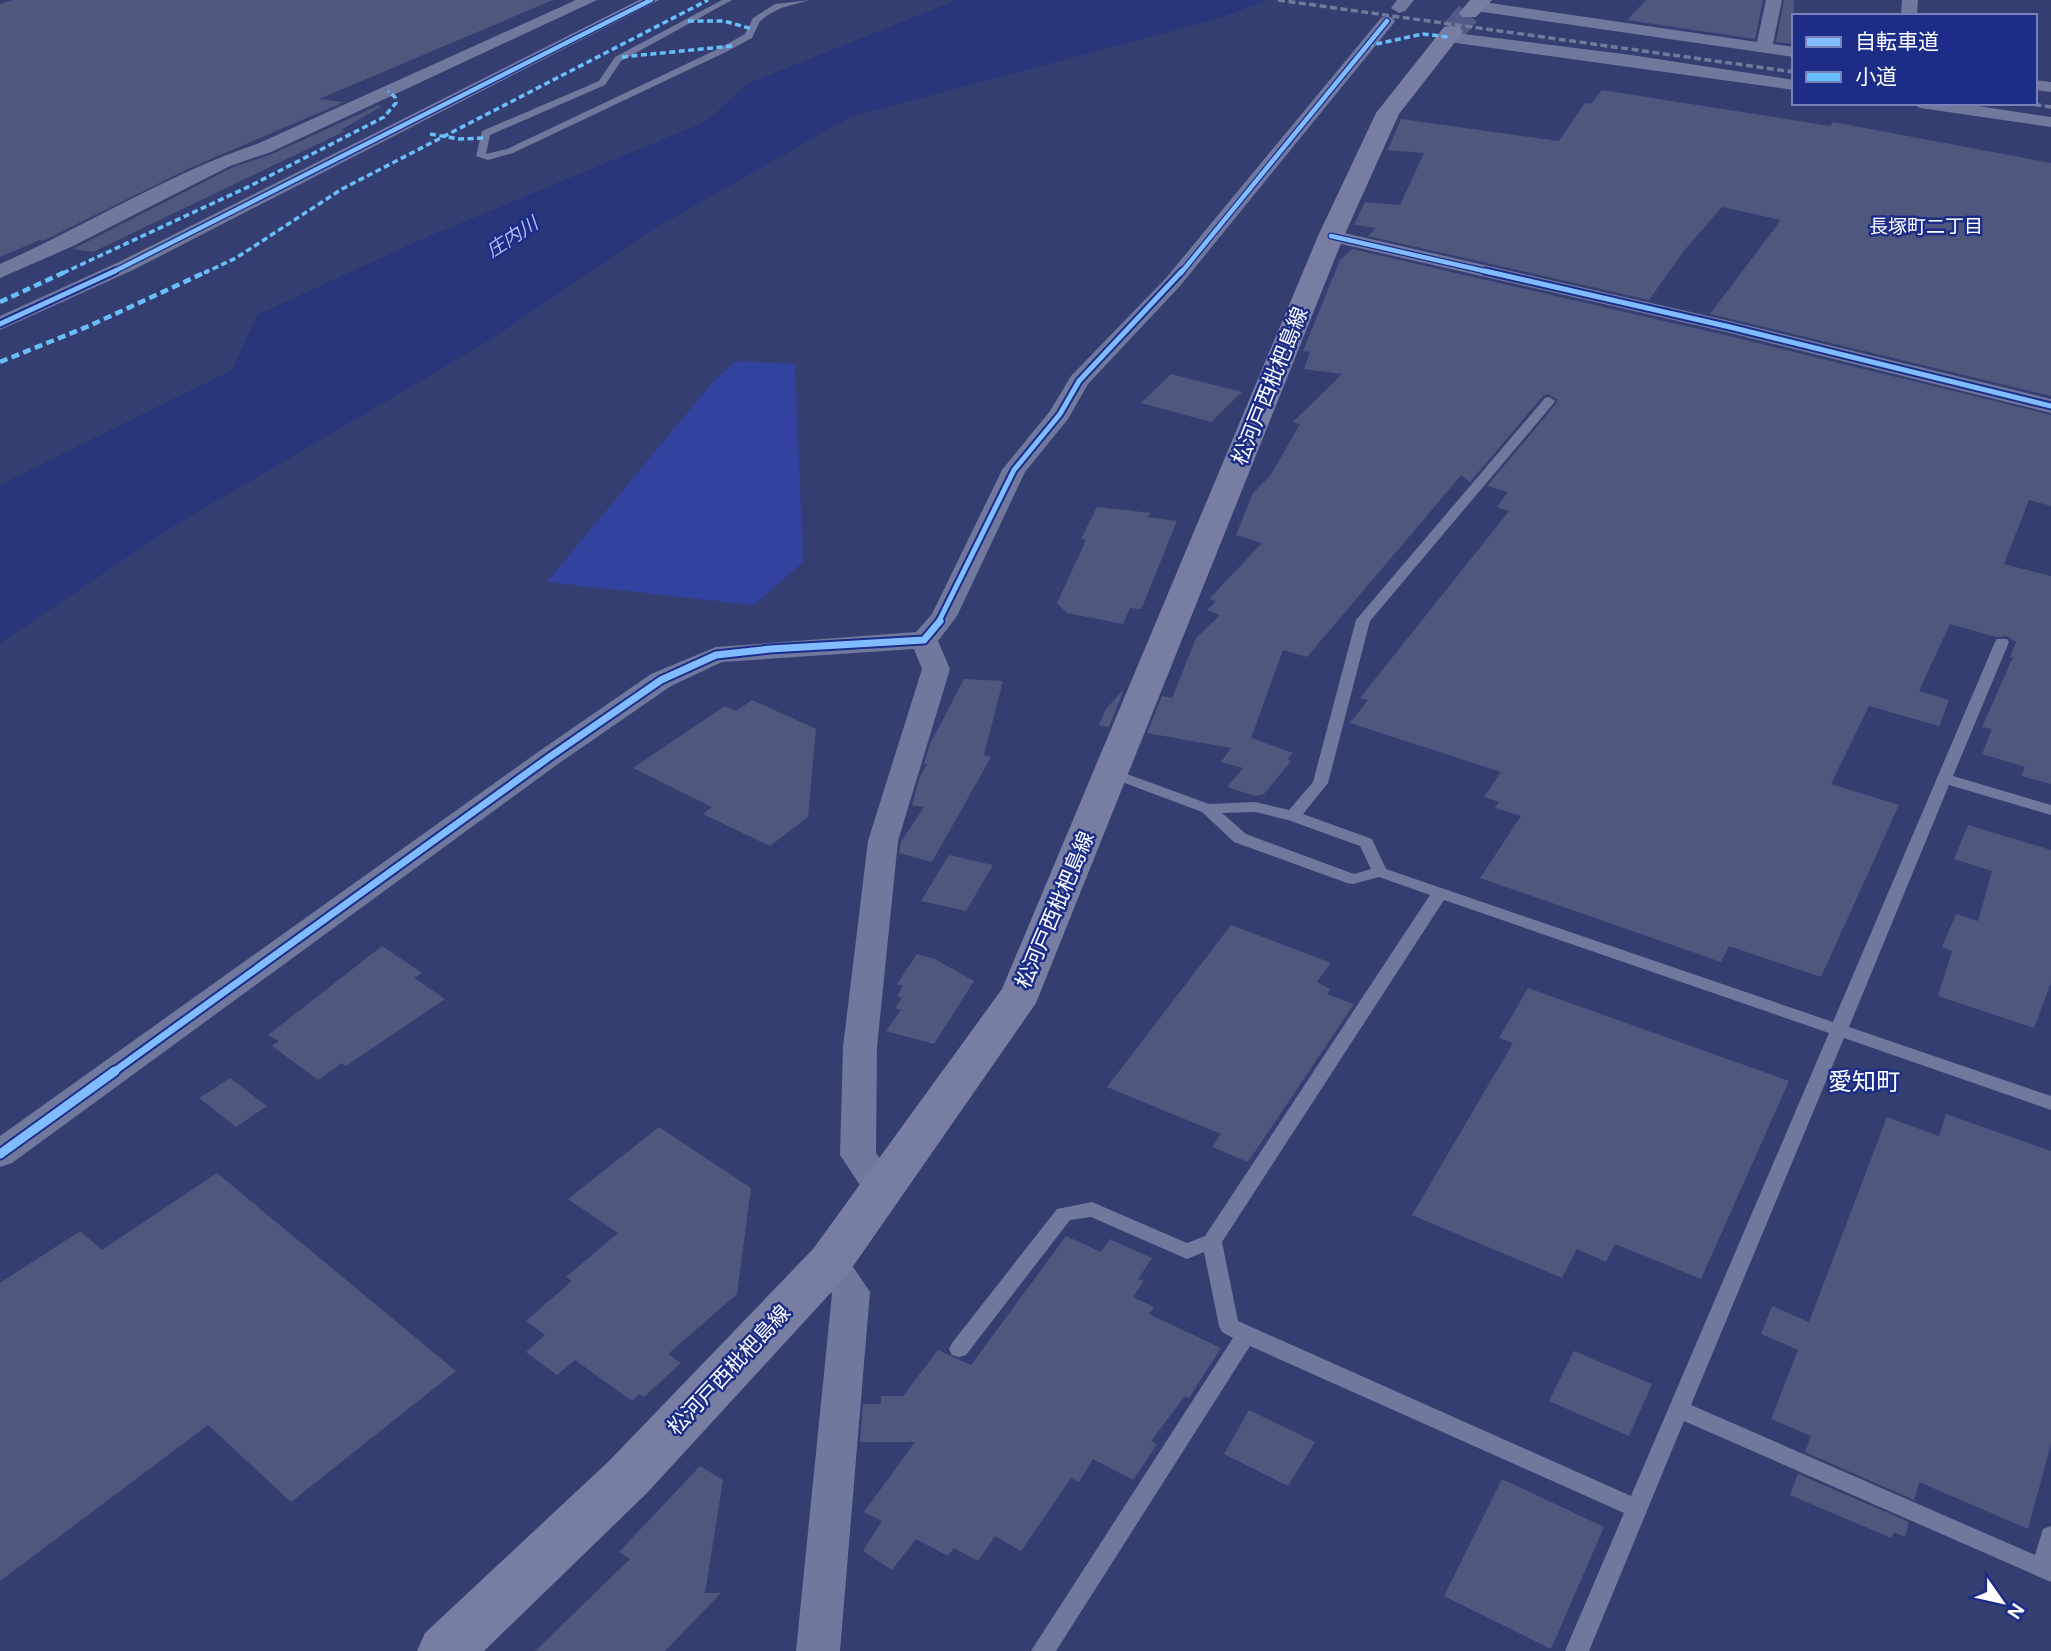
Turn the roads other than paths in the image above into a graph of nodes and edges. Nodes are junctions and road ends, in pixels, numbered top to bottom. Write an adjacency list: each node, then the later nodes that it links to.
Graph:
1 (589, 0): 14 (street)
2 (651, 0): 15 (street)
3 (728, 0): 4 (lane)
4 (806, 0)
5 (1774, 0): 8 (street)
6 (1397, 10): 18 (street)
7 (1465, 18): 8 (street); 10 (street); 13 (main road, 松河戸西枇杷島線)
8 (1764, 47): 9 (street)
9 (1792, 51)
10 (1792, 85)
11 (1934, 105): 12 (street)
12 (2051, 122)
13 (1331, 236): 17 (street); 20 (main road, 松河戸西枇杷島線)
14 (0, 272)
15 (0, 324)
16 (1549, 401): 24 (lane)
17 (2051, 406)
18 (924, 640): 29 (street); 30 (street)
19 (2002, 642): 21 (lane)
20 (1111, 773): 22 (lane); 30 (main road, 松河戸西枇杷島線)
21 (1945, 779): 23 (lane); 27 (lane)
22 (1208, 809): 24 (lane); 25 (lane)
23 (2051, 810)
24 (1293, 816): 25 (lane)
25 (1380, 872): 26 (lane)
26 (1440, 893): 27 (lane); 31 (lane)
27 (1839, 1030): 28 (lane); 35 (lane)
28 (2051, 1103)
29 (0, 1154)
30 (882, 1189): 32 (main road, 松河戸西枇杷島線)
31 (1212, 1241): 33 (lane); 34 (lane)
32 (830, 1262): 39 (main road, 松河戸西枇杷島線); 40 (street)
33 (1246, 1335): 36 (lane); 41 (lane)
34 (959, 1349)
35 (1679, 1409): 36 (lane); 38 (lane)
36 (1637, 1509): 42 (lane)
37 (2051, 1536): 38 (lane)
38 (2047, 1570)
39 (445, 1651)
40 (818, 1651)
41 (1044, 1651)
42 (1577, 1651)

